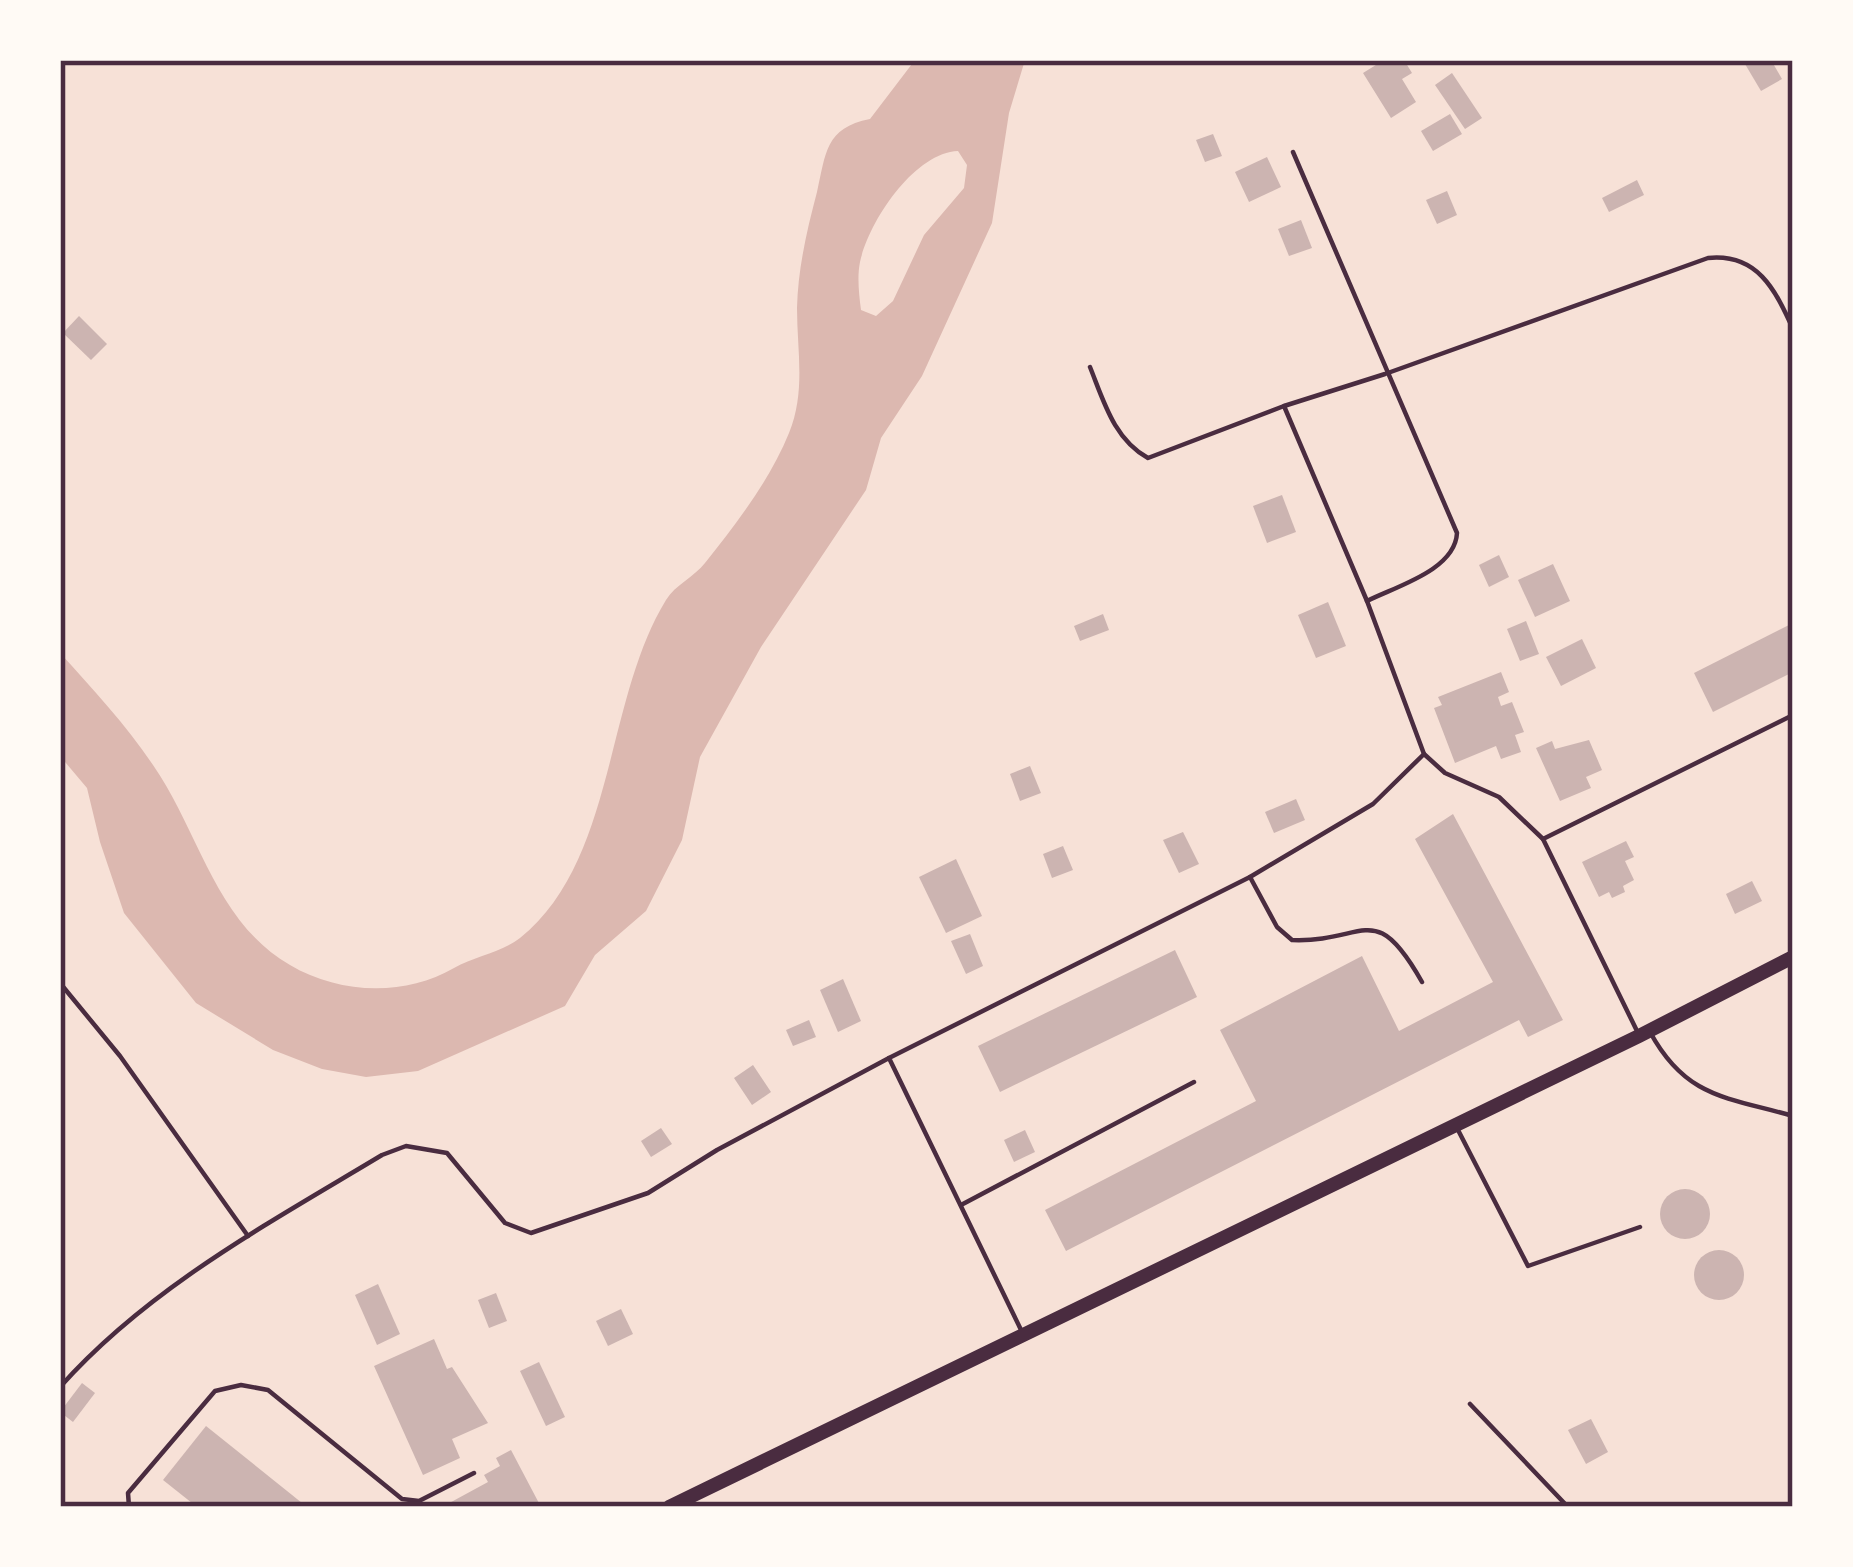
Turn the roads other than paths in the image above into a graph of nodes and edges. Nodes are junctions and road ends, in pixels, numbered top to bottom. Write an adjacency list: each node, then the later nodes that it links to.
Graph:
1 (1293, 152): 4 (lane)
2 (1793, 328): 4 (lane)
3 (1090, 367): 5 (lane)
4 (1385, 374): 5 (lane); 6 (lane)
5 (1284, 406): 6 (lane)
6 (1367, 601): 8 (lane)
7 (1793, 715): 9 (lane)
8 (1424, 754): 9 (lane); 10 (lane)
9 (1544, 839): 14 (lane)
10 (1250, 877): 12 (lane); 15 (lane)
11 (1793, 957): 14 (main road)
12 (1422, 982)
13 (60, 983): 21 (lane)
14 (1644, 1034): 17 (lane); 18 (main road)
15 (889, 1058): 19 (lane); 21 (lane)
16 (1194, 1082): 19 (lane)
17 (1793, 1116)
18 (1456, 1125): 20 (lane); 22 (main road)
19 (961, 1205): 22 (lane)
20 (1640, 1227)
21 (248, 1236): 23 (lane)
22 (1023, 1334): 27 (main road)
23 (60, 1387)
24 (1470, 1404): 28 (lane)
25 (474, 1473): 26 (lane)
26 (129, 1507)
27 (669, 1507)
28 (1568, 1507)

